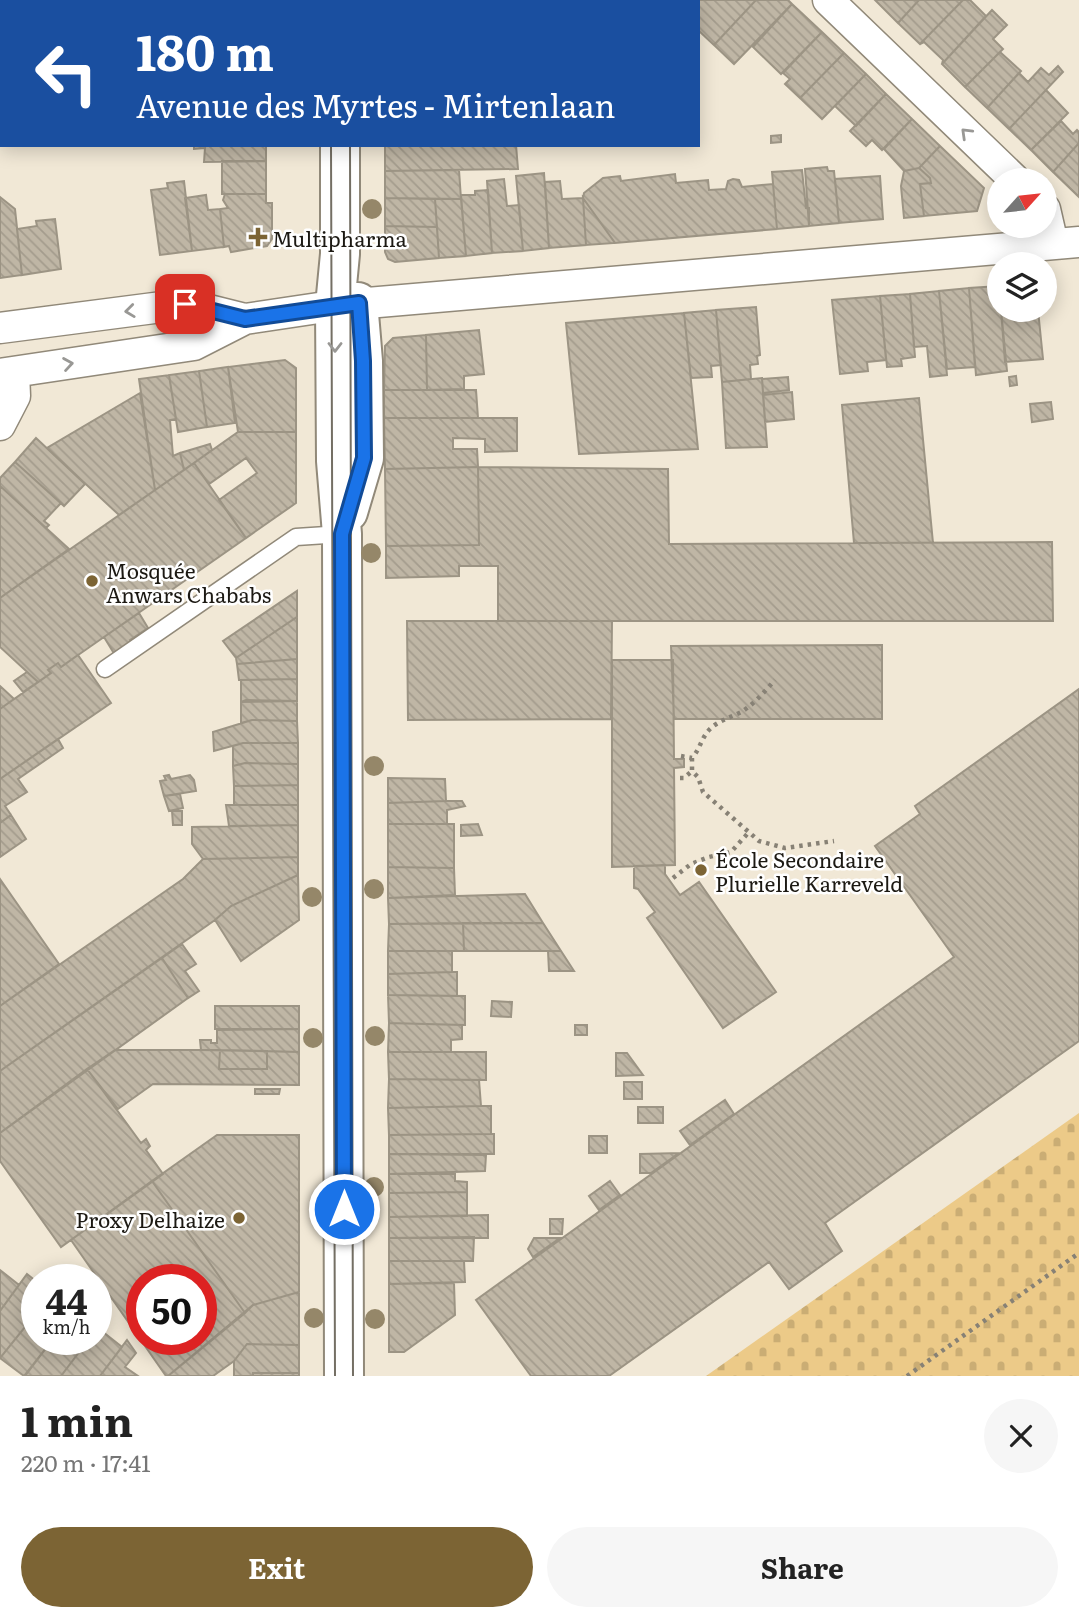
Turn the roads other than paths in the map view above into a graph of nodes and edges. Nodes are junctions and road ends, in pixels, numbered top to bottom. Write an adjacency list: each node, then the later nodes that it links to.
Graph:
1 (828, 0): 3 (street, one-way to 1)
2 (340, 147): 5 (main road)
3 (1003, 168)
4 (1066, 243): 5 (street)
5 (347, 305): 6 (street); 10 (main road)
6 (245, 319): 7 (street, one-way to 7); 8 (street, one-way to 6)
7 (0, 328)
8 (7, 373): 9 (street)
9 (0, 425)
10 (342, 534): 11 (lane); 12 (main road)
11 (105, 669)
12 (344, 1376)

